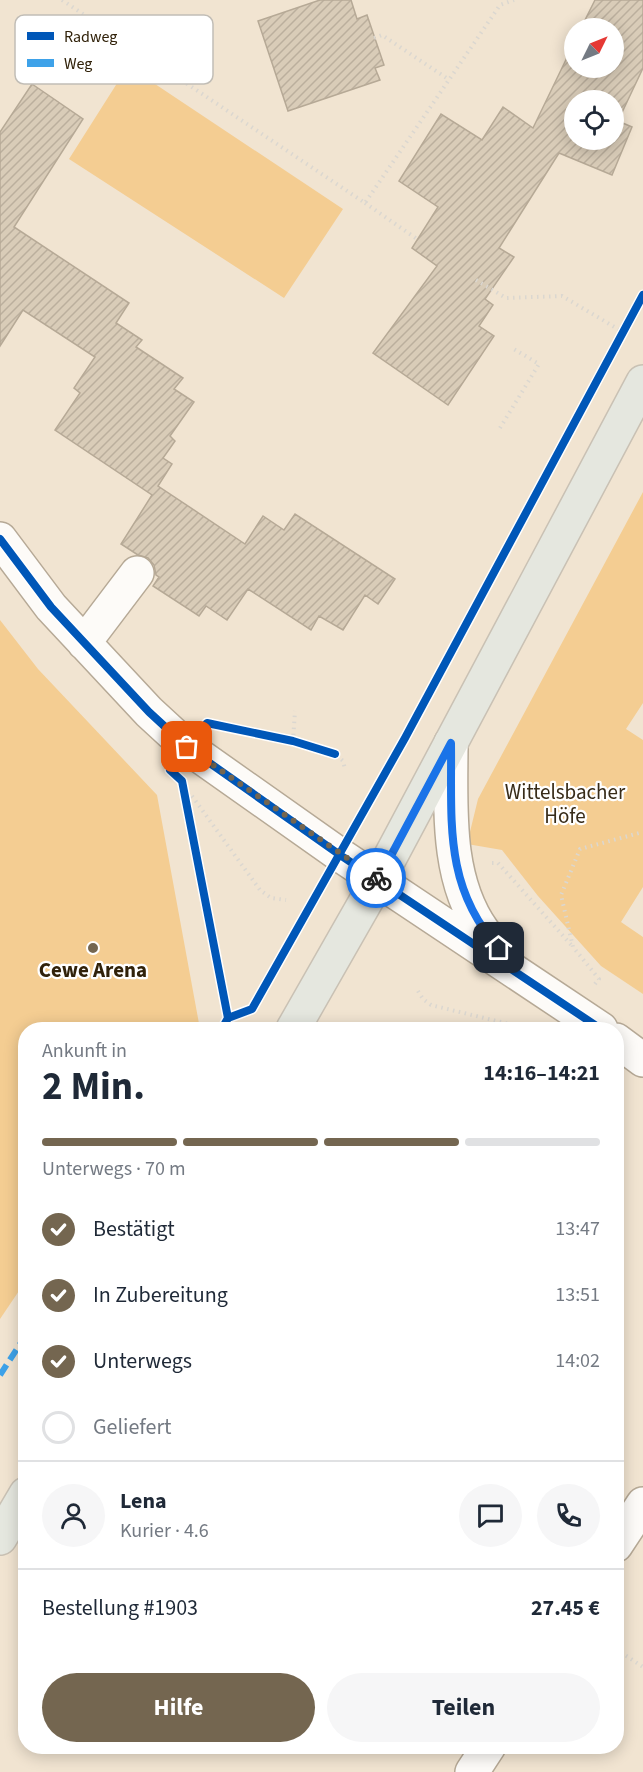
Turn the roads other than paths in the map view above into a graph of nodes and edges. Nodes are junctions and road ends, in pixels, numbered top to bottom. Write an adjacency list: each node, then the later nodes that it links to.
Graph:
1 (643, 382): 5 (main road)
2 (0, 539): 4 (street)
3 (137, 573): 4 (street)
4 (84, 643): 6 (street)
5 (451, 743): 6 (main road); 7 (street)
6 (378, 880): 7 (street); 9 (main road)
7 (530, 981): 8 (street)
8 (590, 1021)
9 (297, 1022)
10 (624, 1046): 11 (street)
11 (643, 1060)
12 (18, 1508): 13 (main road)
13 (0, 1538)

